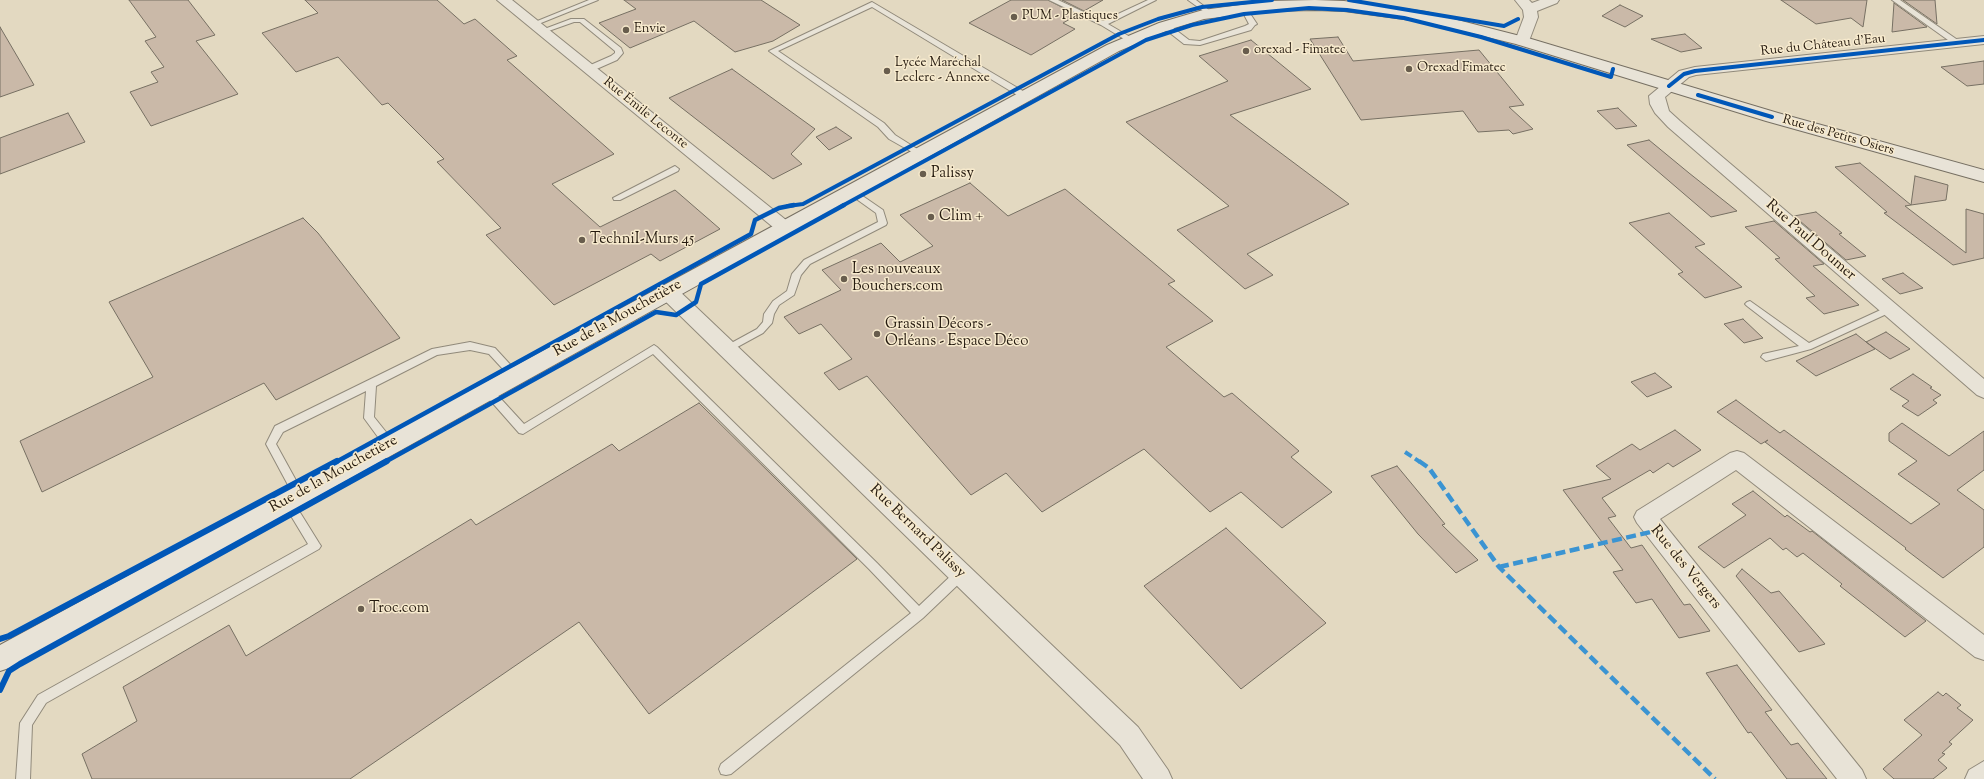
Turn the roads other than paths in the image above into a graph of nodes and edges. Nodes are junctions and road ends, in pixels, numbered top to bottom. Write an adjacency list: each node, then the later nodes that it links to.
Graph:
1 (504, 0): 14 (street, Rue Émile Leconte)
2 (595, 0): 14 (lane)
3 (1052, 0): 12 (lane)
4 (1153, 0): 12 (lane)
5 (1192, 0): 11 (lane)
6 (1552, 0): 9 (street)
7 (1895, 0): 18 (lane)
8 (1343, 3): 10 (street, Rue de la Mouchetière); 17 (street, Rue de la Mouchetière)
9 (1526, 5): 17 (street)
10 (1244, 9): 11 (street, Rue de la Mouchetière); 13 (lane)
11 (1211, 14): 13 (street, Rue de la Mouchetière)
12 (1103, 24): 15 (lane)
13 (1165, 26): 15 (street, Rue de la Mouchetière)
14 (538, 28): 19 (street, Rue Émile Leconte); 19 (lane)
15 (1129, 40): 21 (street, Rue de la Mouchetière)
16 (1984, 40): 18 (street, Rue du Château d'Eau)
17 (1522, 41): 20 (street, Rue de la Mouchetière)
18 (1958, 43): 20 (street, Rue du Château d'Eau)
19 (590, 69): 27 (street, Rue Émile Leconte)
20 (1669, 86): 24 (street, Rue des Petits Osiers); 30 (street, Rue Paul Doumer)
21 (1026, 96): 22 (street, Rue de la Mouchetière); 22 (lane)
22 (919, 154): 25 (street, Rue de la Mouchetière)
23 (675, 169): 26 (lane)
24 (1984, 176)
25 (851, 191): 27 (street, Rue de la Mouchetière); 32 (lane)
26 (616, 198)
27 (785, 228): 28 (street, Rue de la Mouchetière)
28 (668, 292): 32 (street, Rue Bernard Palissy); 34 (street, Rue de la Mouchetière)
29 (1750, 304): 31 (lane)
30 (1890, 309): 31 (lane); 36 (street, Rue Paul Doumer)
31 (1808, 347): 33 (lane)
32 (727, 349): 40 (street, Rue Bernard Palissy)
33 (1766, 358)
34 (515, 376): 35 (lane); 37 (street, Rue de la Mouchetière)
35 (371, 384): 38 (lane); 39 (lane)
36 (1984, 390)
37 (487, 392): 38 (street, Rue de la Mouchetière); 41 (lane)
38 (390, 445): 39 (street, Rue de la Mouchetière)
39 (293, 498): 43 (street, Rue de la Mouchetière); 46 (lane)
40 (961, 574): 41 (lane); 47 (street, Rue Bernard Palissy)
41 (919, 614): 44 (lane)
42 (1984, 649): 48 (street, Rue des Vergers)
43 (0, 659)
44 (726, 769)
45 (1984, 774): 49 (street)
46 (23, 779)
47 (1159, 779)
48 (1853, 779)
49 (1978, 779)

